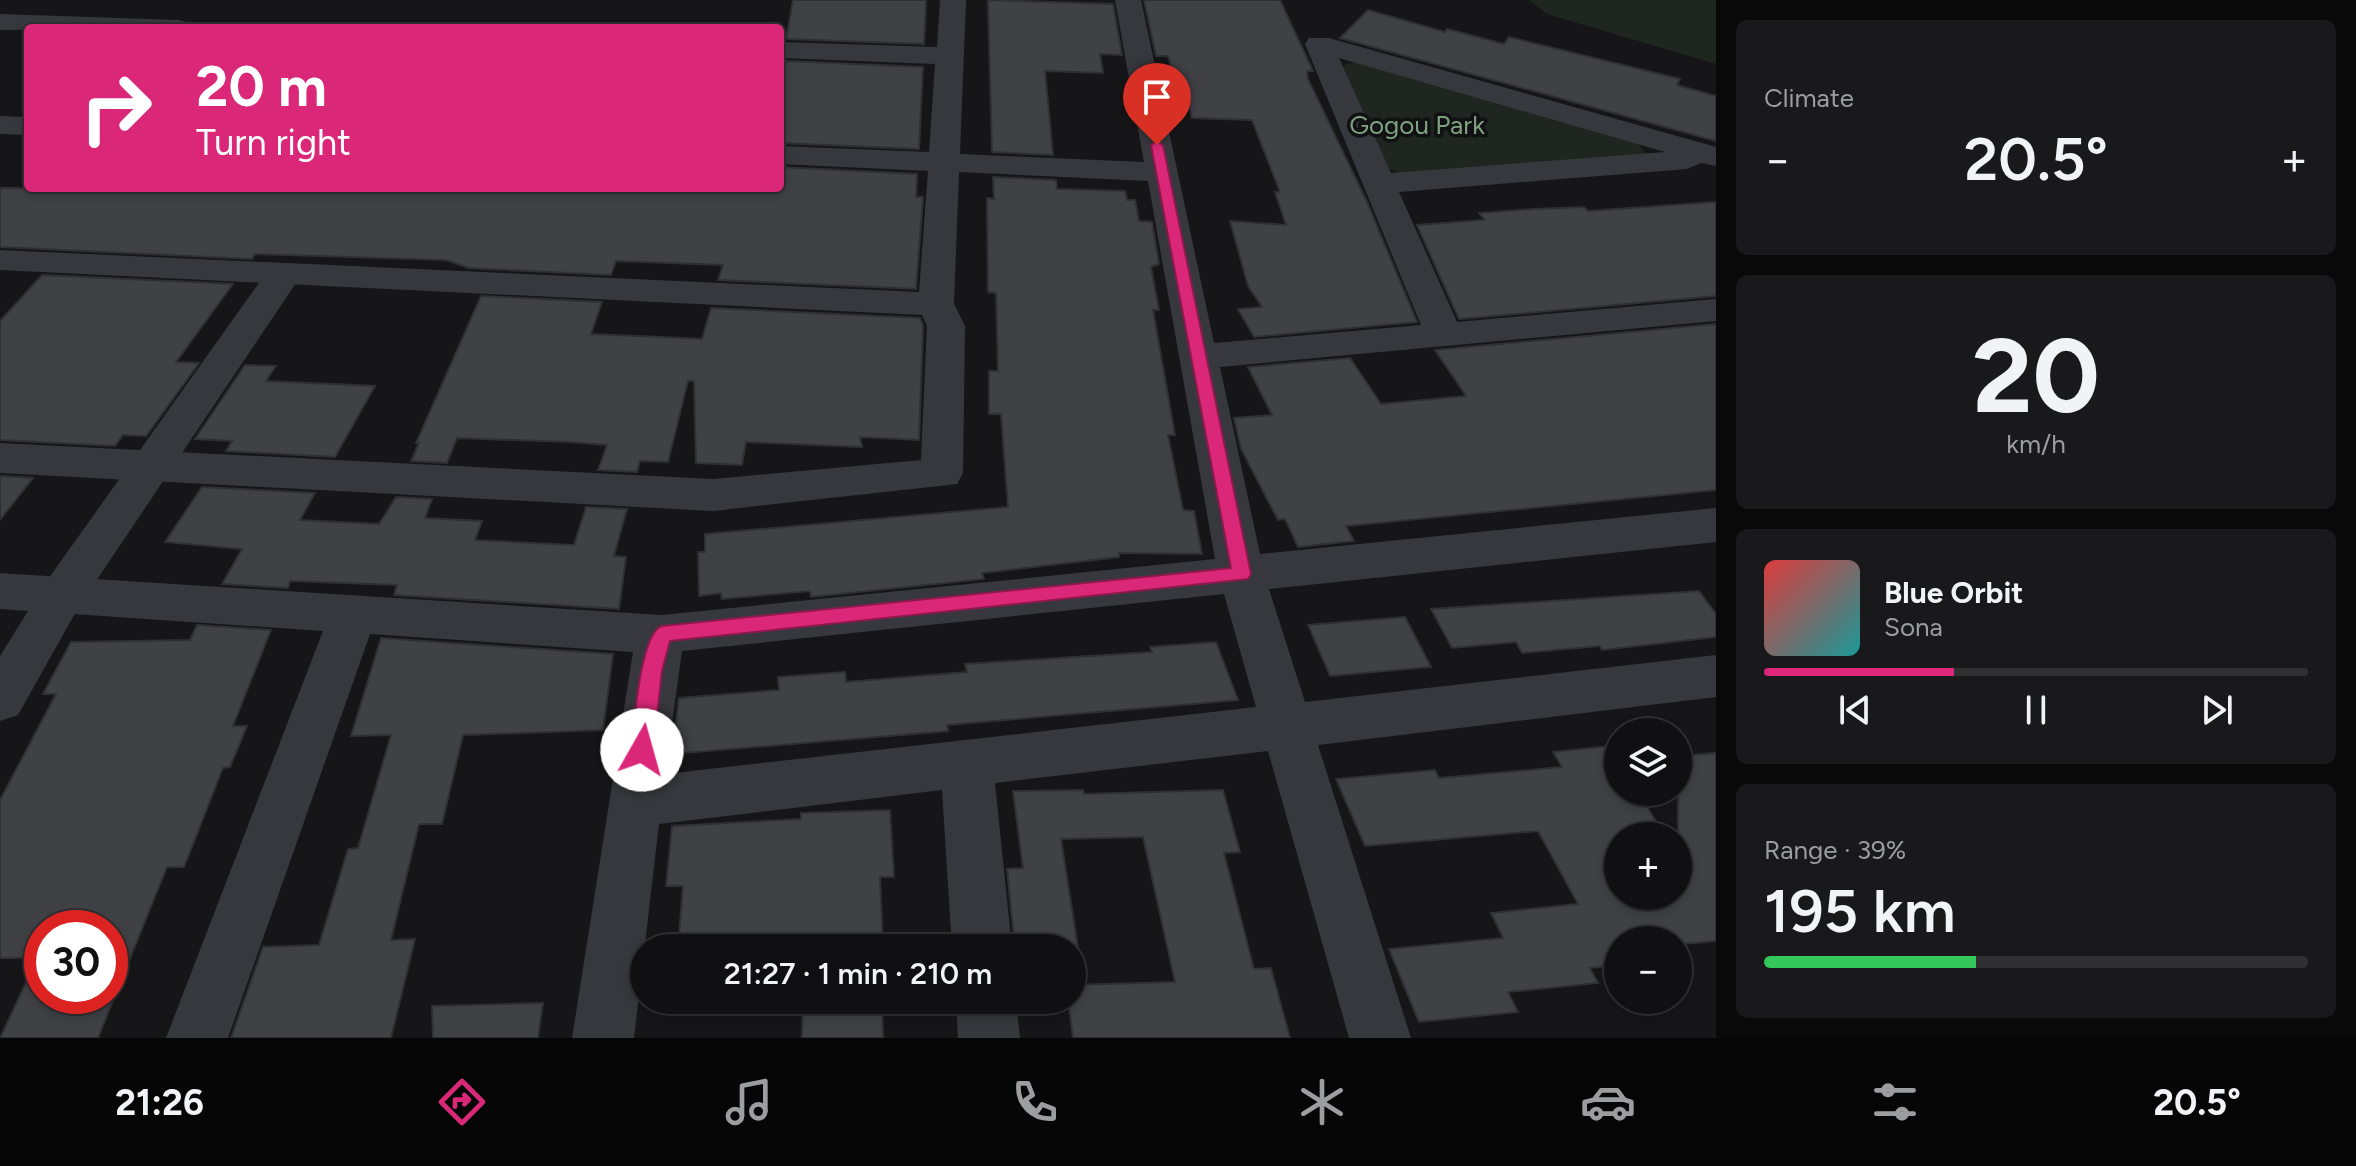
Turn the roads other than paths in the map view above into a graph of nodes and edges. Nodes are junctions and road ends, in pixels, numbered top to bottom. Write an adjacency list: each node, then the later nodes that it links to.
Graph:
1 (953, 0): 6 (street)
2 (1128, 0): 12 (street)
3 (0, 22): 4 (street)
4 (59, 24)
5 (784, 50): 6 (street)
6 (950, 56): 11 (street)
7 (0, 125): 8 (street)
8 (24, 126)
9 (784, 155): 11 (street)
10 (1716, 157): 13 (street); 13 (street)
11 (945, 161): 12 (street); 16 (street)
12 (1162, 172): 19 (street)
13 (1378, 184): 18 (street)
14 (0, 260): 15 (street)
15 (284, 274): 16 (street); 21 (street)
16 (936, 304): 21 (street)
17 (1716, 310): 18 (street)
18 (1444, 334): 19 (street)
19 (1196, 357): 23 (street)
20 (0, 458): 21 (street)
21 (148, 466): 25 (street)
22 (1716, 525): 23 (street)
23 (1241, 574): 27 (street); 30 (street)
24 (0, 591): 25 (street)
25 (62, 595): 26 (street); 29 (street)
26 (353, 614): 27 (street); 35 (street)
27 (662, 634): 32 (street)
28 (1716, 676): 30 (street)
29 (0, 700)
30 (1285, 725): 31 (street); 38 (street)
31 (967, 763): 32 (street); 33 (street)
32 (636, 802): 36 (street)
33 (981, 934)
34 (987, 1014): 37 (street)
35 (197, 1038)
36 (603, 1038)
37 (989, 1038)
38 (1380, 1038)

